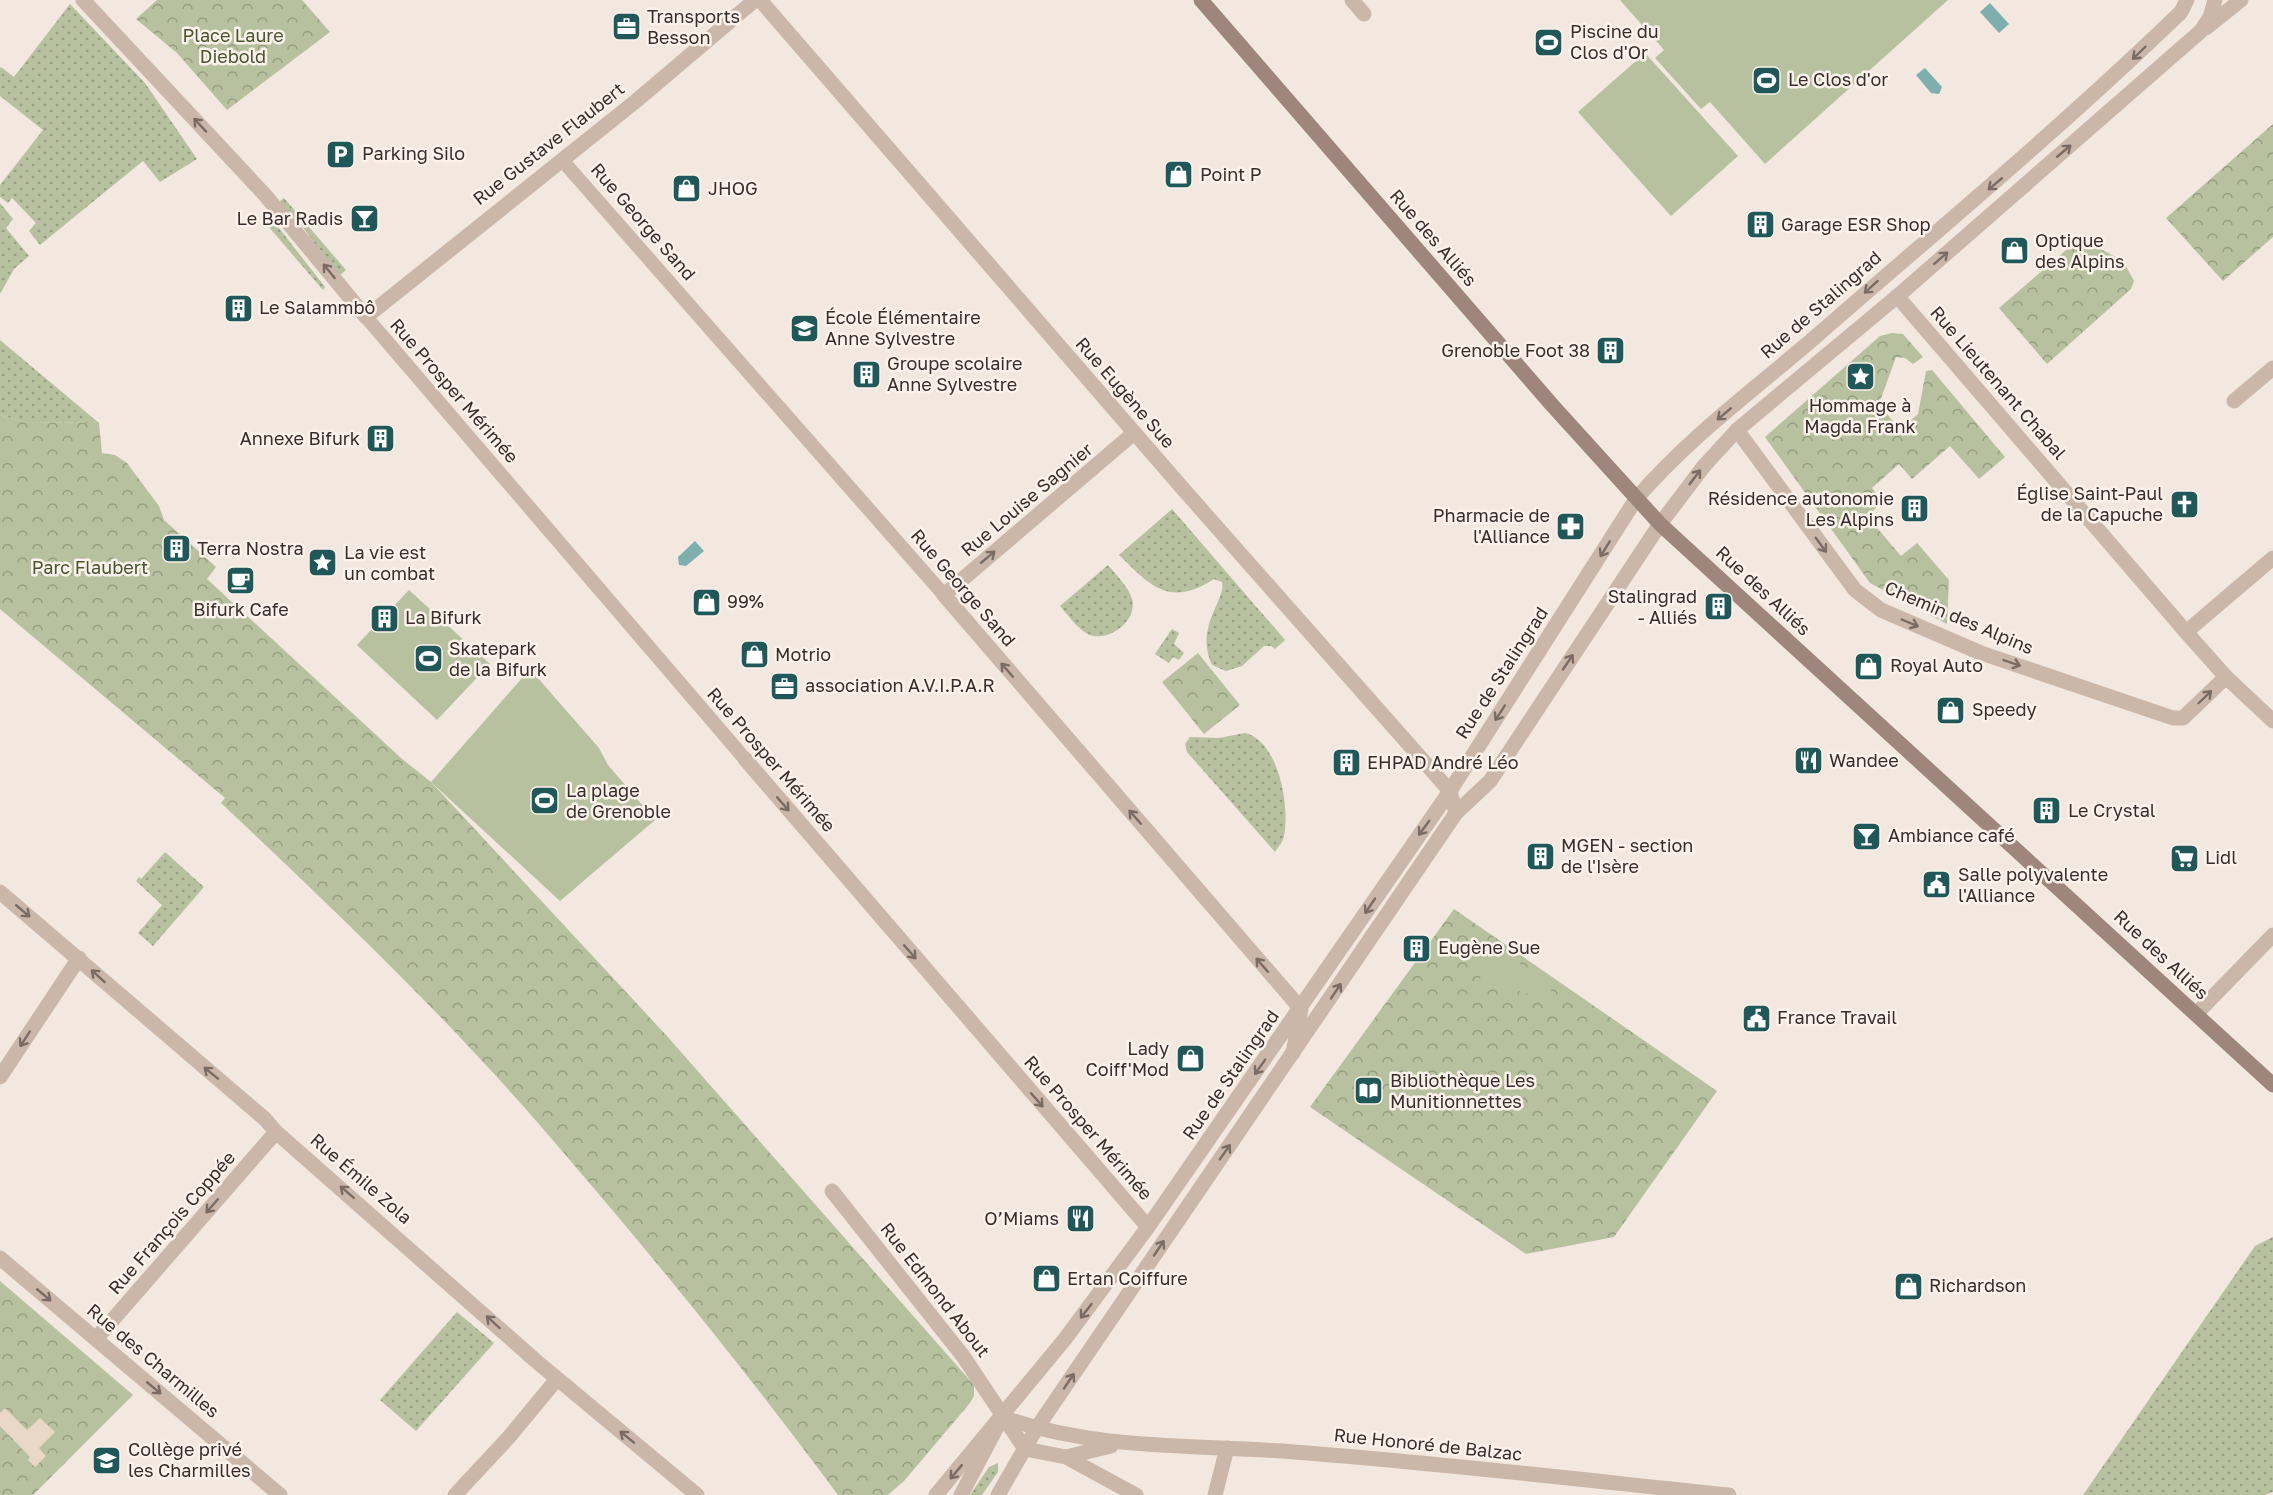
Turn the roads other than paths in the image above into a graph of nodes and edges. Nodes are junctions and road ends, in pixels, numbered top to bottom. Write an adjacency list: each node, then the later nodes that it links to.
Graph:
1 (83, 0): 14 (street, one-way to 1)
2 (755, 0): 12 (street, Rue Gustave Flaubert)
3 (760, 0): 18 (street, Rue Eugène Sue)
4 (1201, 0): 19 (main road, Rue des Alliés)
5 (1352, 0): 10 (street)
6 (2197, 0): 9 (street, Rue de Stalingrad)
7 (2214, 0): 11 (street)
8 (2241, 0): 11 (street)
9 (2184, 6): 19 (street, Rue de Stalingrad, one-way to 19)
10 (1364, 14)
11 (2201, 31): 13 (street, one-way to 11)
12 (562, 160): 14 (street, Rue Gustave Flaubert); 22 (street, Rue George Sand)
13 (1897, 297): 17 (street); 23 (street, Rue Lieutenant Chabal)
14 (366, 317): 26 (street, Rue Prosper Mérimée)
15 (2273, 368): 16 (street)
16 (2234, 401)
17 (1737, 430): 20 (street, one-way to 17); 24 (street, Chemin des Alpins, one-way to 24)
18 (1134, 433): 22 (street, Rue Louise Sagnier, one-way to 18); 27 (street, Rue Eugène Sue)
19 (1636, 499): 20 (main road, Rue des Alliés); 27 (street, Rue de Stalingrad, one-way to 27)
20 (1660, 524): 28 (street, one-way to 20); 33 (main road, Rue des Alliés)
21 (2273, 558): 23 (street)
22 (944, 595): 32 (street, Rue George Sand, one-way to 22)
23 (2186, 632): 24 (street, Rue Lieutenant Chabal)
24 (2226, 677): 25 (street, Rue Lieutenant Chabal)
25 (2273, 722)
26 (744, 759): 39 (street, Rue Prosper Mérimée, one-way to 39)
27 (1450, 792): 28 (street, Rue Eugène Sue); 32 (street, Rue de Stalingrad, one-way to 32)
28 (1456, 813): 34 (street, one-way to 28)
29 (0, 891): 31 (street, Rue Émile Zola, one-way to 31)
30 (2273, 935): 33 (street)
31 (79, 958): 35 (street, one-way to 35); 37 (street, Rue Émile Zola, one-way to 31)
32 (1301, 1009): 34 (street); 39 (street, Rue de Stalingrad, one-way to 39)
33 (2196, 1014): 36 (main road, Rue des Alliés)
34 (1292, 1056): 44 (street, one-way to 34)
35 (0, 1077)
36 (2273, 1085)
37 (276, 1132): 41 (street, Rue François Coppée, one-way to 41); 42 (street, Rue Émile Zola, one-way to 37)
38 (832, 1191): 43 (street, Rue Edmond About)
39 (1148, 1227): 43 (street, Rue de Stalingrad, one-way to 43)
40 (0, 1258): 41 (street, Rue des Charmilles, one-way to 41)
41 (96, 1339): 49 (street, Rue des Charmilles, one-way to 49)
42 (557, 1379): 50 (street); 51 (street, Rue Émile Zola, one-way to 42)
43 (1002, 1417): 44 (street, Rue Honoré de Balzac); 47 (street); 52 (street, Rue de Stalingrad, one-way to 52); 53 (street)
44 (1036, 1429): 45 (street, Rue Honoré de Balzac); 47 (street)
45 (1122, 1443): 46 (street, Rue Honoré de Balzac); 48 (street, Rue Honoré de Balzac)
46 (1227, 1448): 56 (street); 57 (street, Rue Honoré de Balzac)
47 (1025, 1449): 48 (street, Rue Honoré de Balzac); 54 (street)
48 (1066, 1457): 55 (street)
49 (280, 1495)
50 (455, 1495)
51 (697, 1495)
52 (936, 1495)
53 (961, 1495)
54 (998, 1495)
55 (1136, 1495)
56 (1215, 1495)
57 (1729, 1495)

